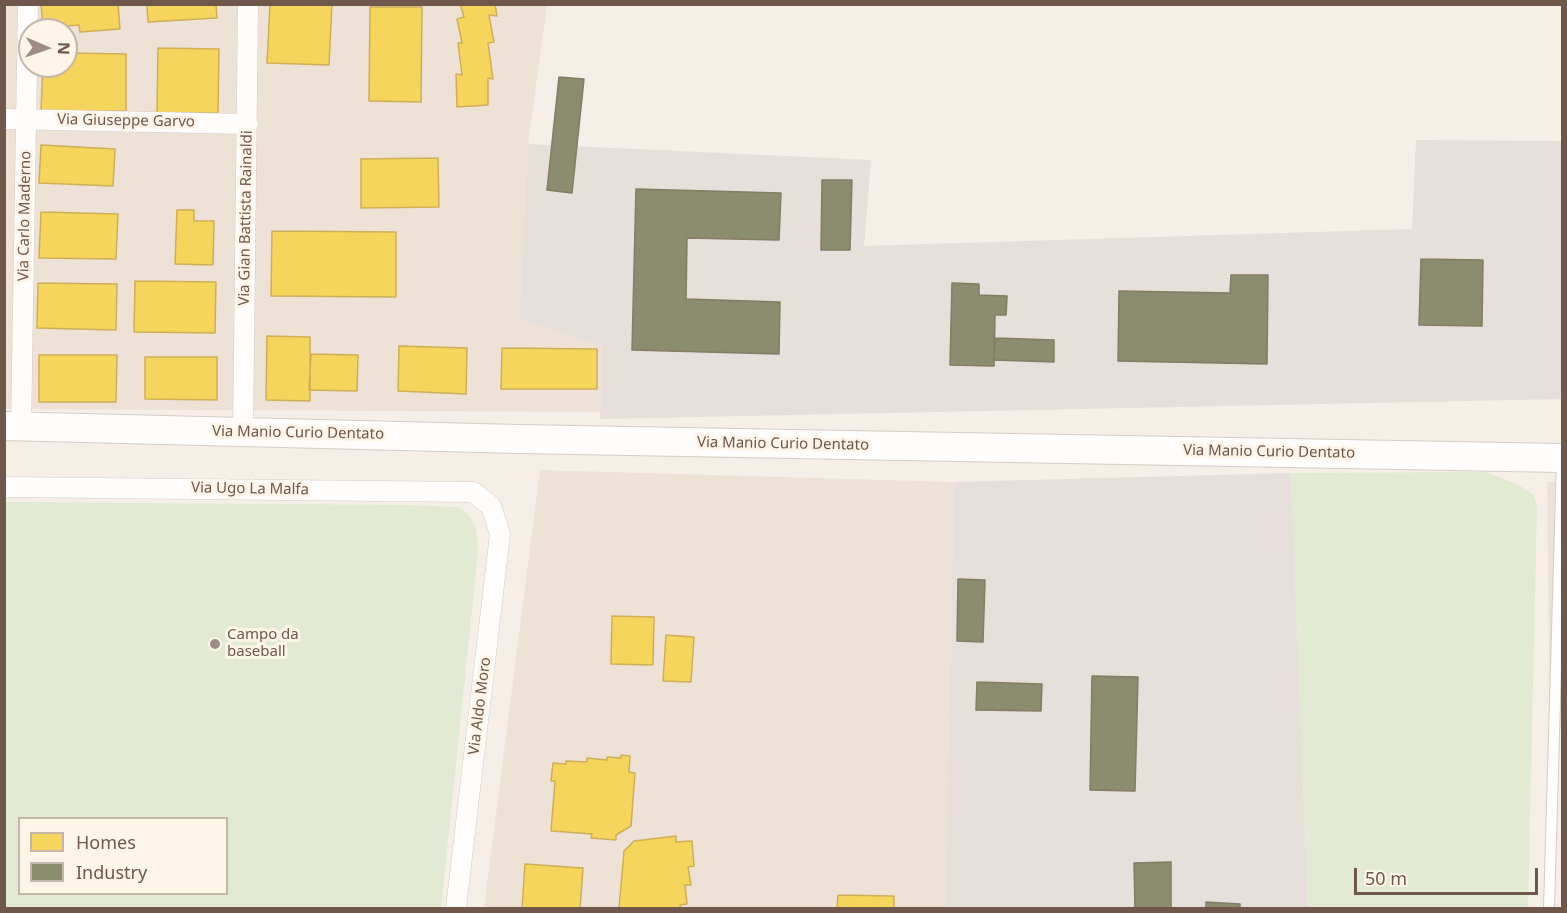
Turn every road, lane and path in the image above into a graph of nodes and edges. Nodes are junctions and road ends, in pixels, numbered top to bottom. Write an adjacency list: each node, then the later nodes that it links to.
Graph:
1 (28, 4): 4 (street, Via Carlo Maderno)
2 (248, 4): 5 (street, Via Gian Battista Rainaldi)
3 (4, 119): 4 (street, Via Giuseppe Garvo)
4 (27, 119): 5 (street, Via Giuseppe Garvo); 6 (street, Via Carlo Maderno)
5 (248, 124): 7 (street, Via Gian Battista Rainaldi)
6 (13, 426): 7 (main road, Via Manio Curio Dentato)
7 (243, 432): 8 (main road, Via Manio Curio Dentato)
8 (1562, 458): 11 (lane)
9 (4, 487): 10 (street, Via Ugo La Malfa)
10 (491, 506): 12 (street, Via Aldo Moro)
11 (1559, 643): 13 (lane)
12 (456, 909)
13 (1549, 909)

